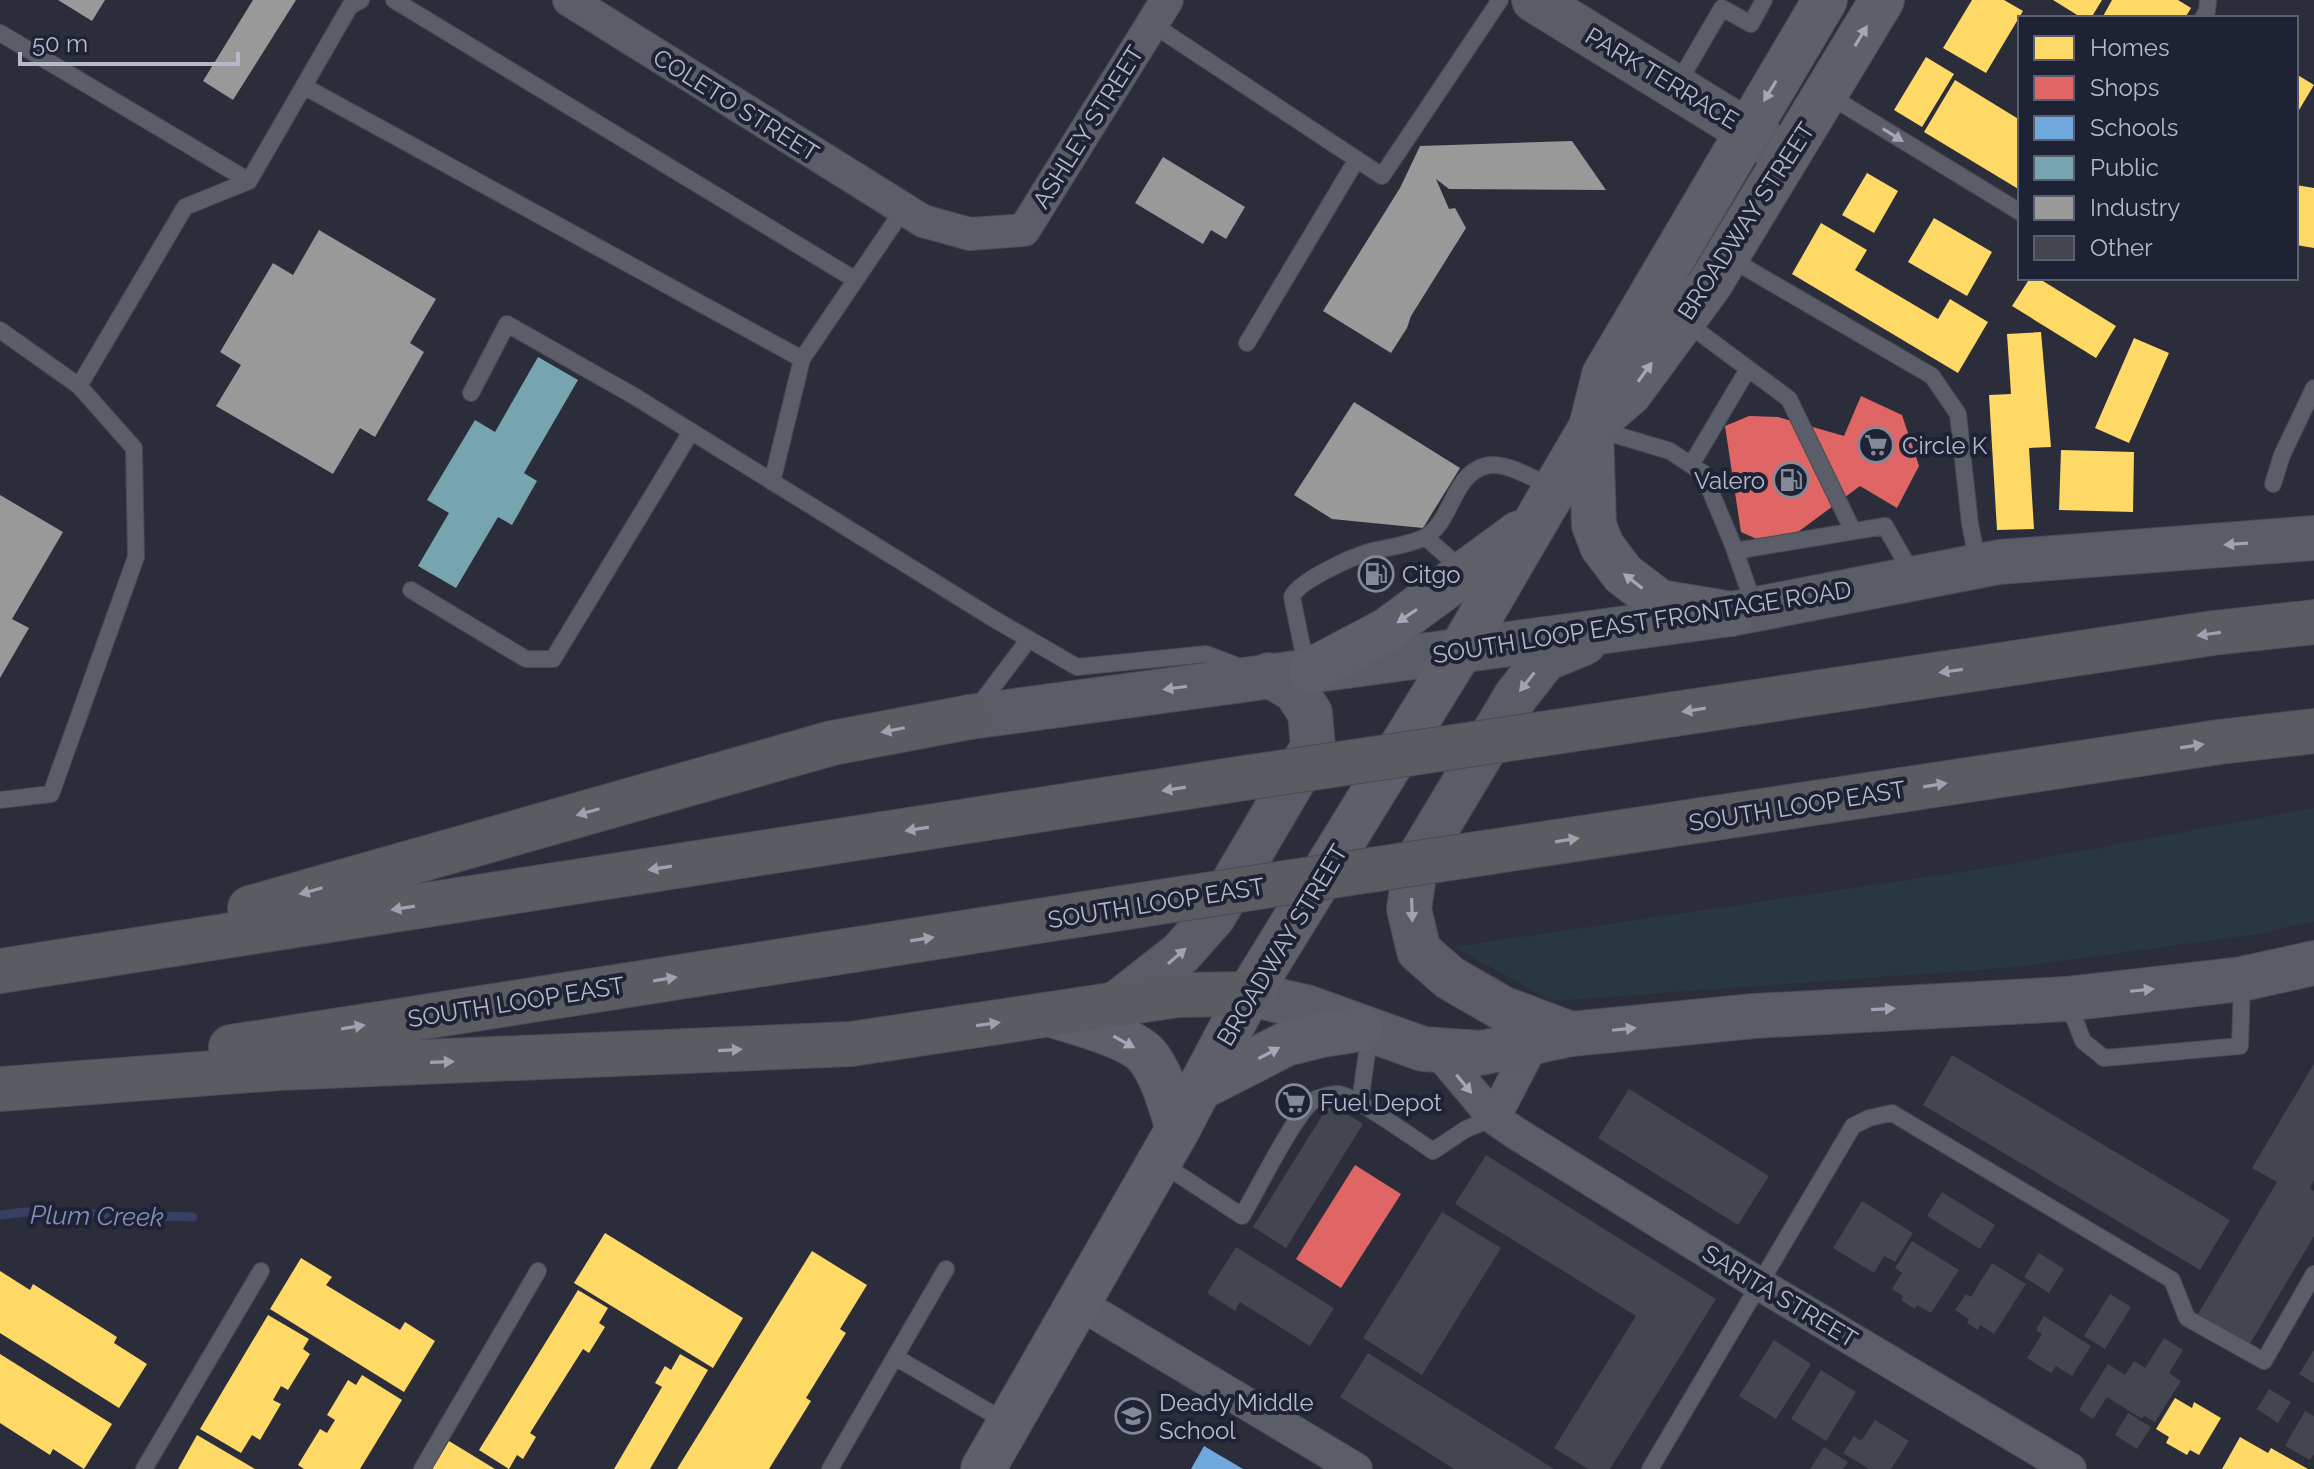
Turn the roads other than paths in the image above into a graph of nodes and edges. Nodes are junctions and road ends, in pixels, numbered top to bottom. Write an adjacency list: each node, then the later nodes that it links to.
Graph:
1 (361, 0): 11 (lane)
2 (394, 0): 21 (lane)
3 (569, 0): 18 (street, COLETO STREET)
4 (1764, 0): 8 (lane)
5 (1825, 0): 14 (main road, BROADWAY STREET, one-way to 14)
6 (1882, 0): 13 (main road, BROADWAY STREET, one-way to 6)
7 (1529, 1): 12 (main road, PARK TERRACE); 16 (lane)
8 (1716, 4): 12 (lane)
9 (1160, 12): 16 (lane); 18 (street, ASHLEY STREET)
10 (0, 33): 17 (lane)
11 (305, 87): 17 (lane); 25 (lane)
12 (1676, 87): 14 (main road, PARK TERRACE)
13 (1827, 94): 15 (main road, BROADWAY STREET); 19 (lane, one-way to 19)
14 (1747, 130): 15 (main road, PARK TERRACE); 30 (main road, BROADWAY STREET)
15 (1789, 157): 20 (main road, BROADWAY STREET)
16 (1357, 159): 24 (lane)
17 (249, 181): 27 (lane)
18 (903, 210): 21 (lane)
19 (2018, 211)
20 (1727, 257): 22 (main road, BROADWAY STREET); 40 (lane)
21 (854, 279): 25 (lane)
22 (1683, 320): 26 (lane); 30 (main road, BROADWAY STREET, one-way to 22)
23 (0, 330): 27 (lane)
24 (1247, 343)
25 (802, 359): 33 (lane)
26 (1748, 369): 32 (lane); 36 (lane)
27 (79, 386): 53 (lane)
28 (2314, 388): 34 (lane)
29 (471, 393): 31 (lane)
30 (1591, 427): 32 (lane); 35 (main road, BROADWAY STREET); 44 (main road, one-way to 30)
31 (691, 432): 33 (lane); 43 (lane)
32 (1691, 465): 39 (lane)
33 (772, 482): 47 (lane)
34 (2273, 484)
35 (1546, 504): 37 (lane); 41 (main road); 48 (main road, BROADWAY STREET)
36 (1853, 531): 39 (lane); 42 (lane)
37 (1425, 537): 41 (lane); 49 (lane)
38 (2314, 538): 40 (main road, SOUTH LOOP EAST FRONTAGE ROAD, one-way to 40)
39 (1735, 551): 44 (lane)
40 (1978, 566): 42 (main road, SOUTH LOOP EAST FRONTAGE ROAD)
41 (1466, 573): 49 (main road, one-way to 49)
42 (1915, 578): 44 (main road, SOUTH LOOP EAST FRONTAGE ROAD)
43 (411, 590)
44 (1743, 612): 46 (main road, SOUTH LOOP EAST FRONTAGE ROAD)
45 (2314, 622): 54 (highway, one-way to 54, bridge)
46 (1616, 630): 48 (main road, SOUTH LOOP EAST FRONTAGE ROAD); 63 (main road, one-way to 63)
47 (1029, 639): 50 (lane); 51 (lane)
48 (1459, 653): 49 (main road, SOUTH LOOP EAST FRONTAGE ROAD); 58 (main road, BROADWAY STREET)
49 (1311, 670): 50 (main road, SOUTH LOOP EAST FRONTAGE ROAD)
50 (1264, 676): 51 (main road, SOUTH LOOP EAST FRONTAGE ROAD, one-way to 51); 60 (main road, one-way to 50)
51 (970, 717): 54 (highway, one-way to 54)
52 (2314, 731): 65 (highway, SOUTH LOOP EAST, one-way to 52, bridge)
53 (0, 800)
54 (257, 918): 56 (highway)
55 (2314, 963): 57 (main road)
56 (0, 968)
57 (2242, 979): 59 (main road, one-way to 57); 59 (lane)
58 (1249, 994): 60 (highway); 62 (main road); 67 (main road, BROADWAY STREET)
59 (2066, 999): 63 (main road, one-way to 59)
60 (1116, 1004): 61 (highway)
61 (1051, 1015): 65 (highway, one-way to 61); 70 (main road, one-way to 70)
62 (1366, 1030): 64 (main road); 67 (main road, one-way to 62); 68 (lane)
63 (1552, 1038): 64 (main road); 69 (street)
64 (1436, 1049): 69 (street, SARITA STREET, one-way to 69)
65 (278, 1054): 66 (highway)
66 (0, 1087)
67 (1200, 1088): 70 (main road, BROADWAY STREET)
68 (1360, 1102): 69 (lane); 70 (lane)
69 (1494, 1118): 75 (street, SARITA STREET)
70 (1169, 1146): 76 (main road, BROADWAY STREET)
71 (946, 1269): 77 (lane)
72 (261, 1271): 79 (lane)
73 (538, 1271): 80 (lane)
74 (2314, 1274): 75 (lane)
75 (1759, 1284): 84 (lane); 85 (street, SARITA STREET)
76 (1080, 1304): 78 (main road, BROADWAY STREET); 83 (street)
77 (895, 1357): 78 (lane); 81 (lane)
78 (1010, 1424): 82 (main road, BROADWAY STREET)
79 (144, 1469)
80 (422, 1469)
81 (830, 1469)
82 (983, 1469)
83 (1356, 1469)
84 (1650, 1469)
85 (2070, 1469)

